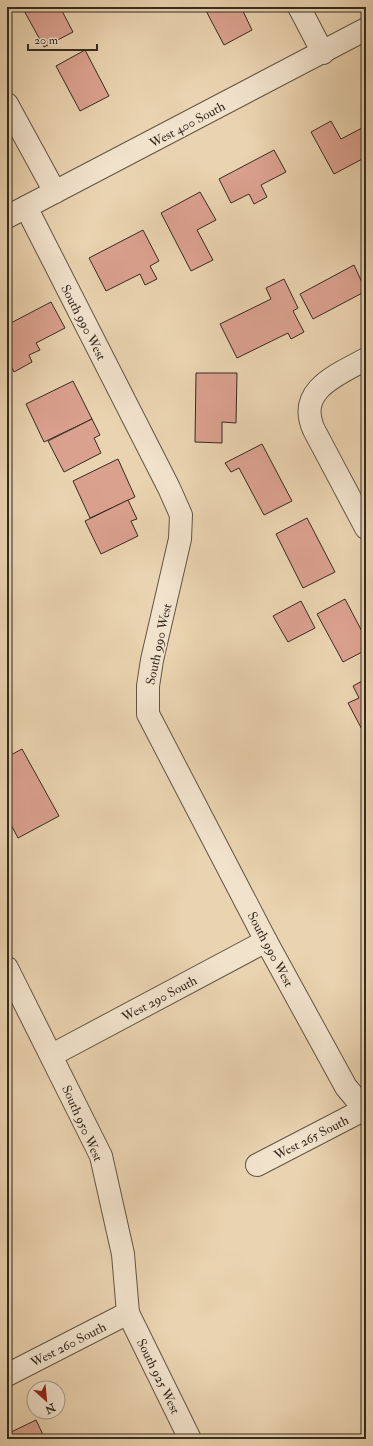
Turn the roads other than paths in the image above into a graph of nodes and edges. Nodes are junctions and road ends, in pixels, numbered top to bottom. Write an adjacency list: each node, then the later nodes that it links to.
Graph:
1 (299, 7): 3 (street)
2 (366, 29): 3 (street, West 400 South)
3 (323, 53): 5 (street, West 400 South)
4 (7, 104): 5 (street)
5 (55, 192): 6 (street, West 400 South)
6 (26, 207): 7 (street, West 400 South); 10 (street, South 990 West)
7 (7, 217)
8 (366, 359): 9 (street)
9 (366, 528)
10 (266, 941): 12 (street, West 290 South); 13 (street, South 990 West)
11 (7, 968): 12 (street, South 950 West)
12 (52, 1055): 15 (street, South 950 West)
13 (365, 1110): 14 (street, West 265 South)
14 (257, 1165)
15 (128, 1313): 16 (street, West 260 South); 17 (street, South 925 West)
16 (7, 1375)
17 (190, 1439)

